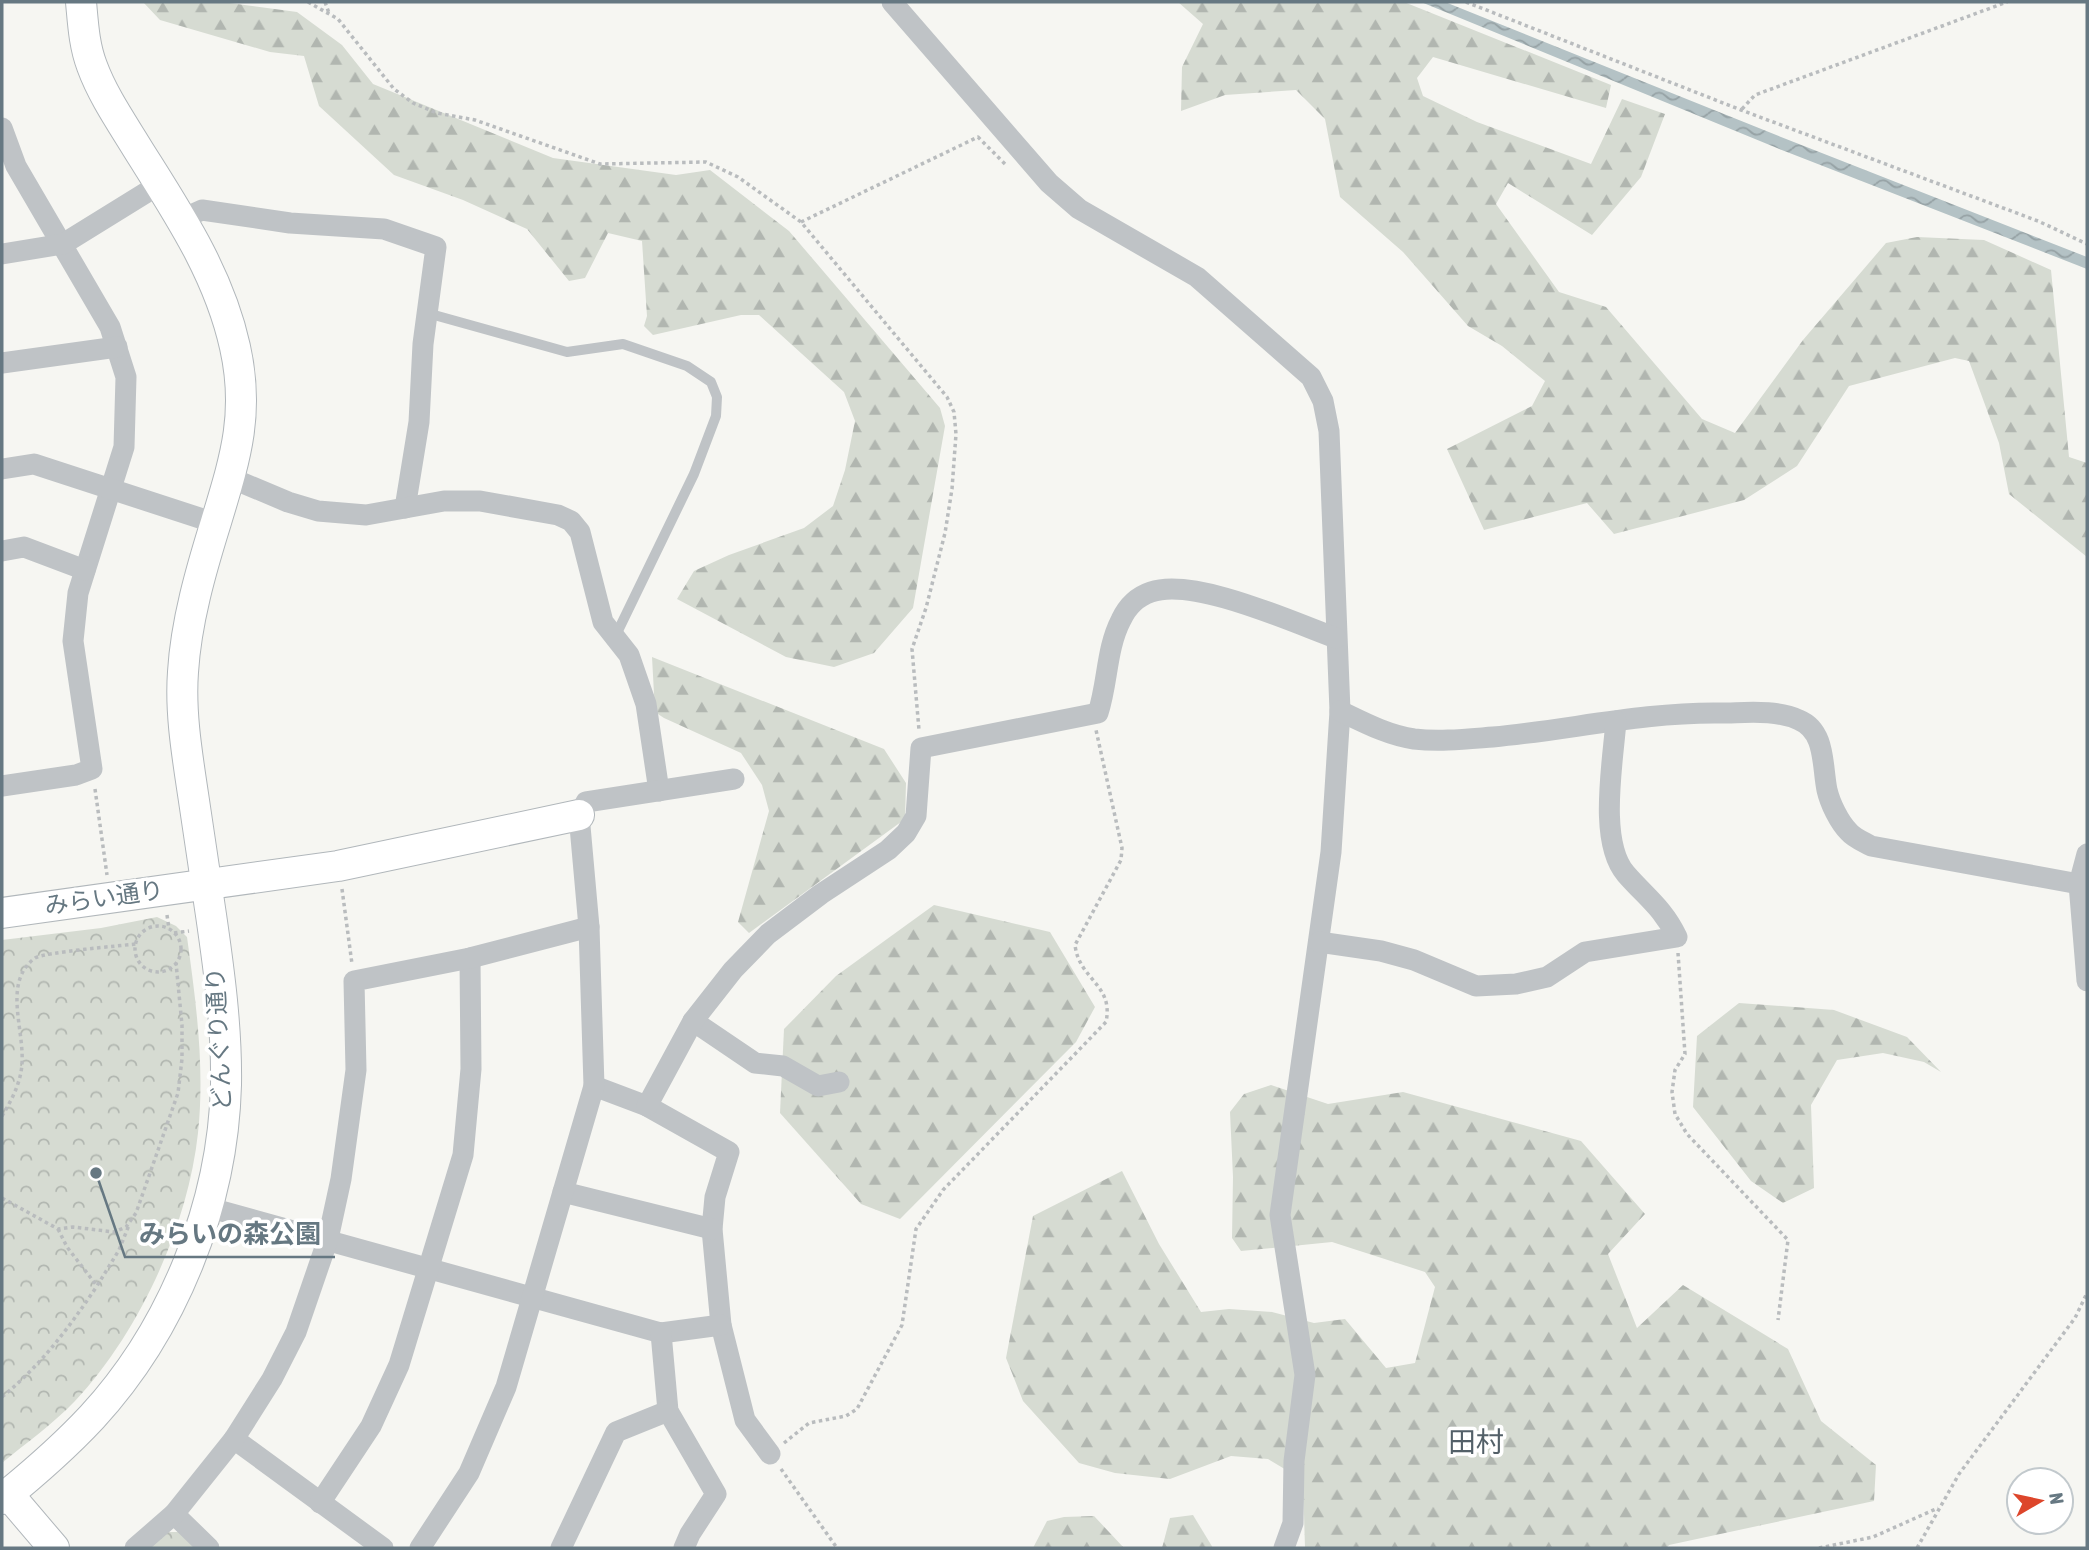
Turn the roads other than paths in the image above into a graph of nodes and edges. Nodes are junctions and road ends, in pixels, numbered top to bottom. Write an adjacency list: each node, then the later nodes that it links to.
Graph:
1 (81, 2): 4 (street, どんぐり通り)
2 (892, 2): 19 (street)
3 (2, 128): 6 (street)
4 (160, 184): 5 (street, どんぐり通り); 6 (street)
5 (182, 219): 8 (street); 12 (street, どんぐり通り)
6 (63, 244): 7 (street); 9 (street)
7 (2, 254)
8 (427, 313): 14 (street); 18 (lane)
9 (117, 347): 10 (street); 13 (street)
10 (2, 363)
11 (2, 469): 13 (street)
12 (231, 478): 14 (street); 15 (street, どんぐり通り)
13 (110, 490): 15 (street); 17 (street)
14 (405, 508): 18 (street)
15 (215, 523): 27 (street, どんぐり通り)
16 (2, 551): 17 (street)
17 (85, 570): 23 (street)
18 (615, 637): 24 (street)
19 (1336, 638): 20 (street); 34 (street)
20 (1340, 711): 21 (street); 31 (street)
21 (1616, 721): 28 (street); 31 (street)
22 (734, 779): 24 (street)
23 (2, 786)
24 (659, 791): 25 (street)
25 (579, 815): 27 (street, みらい通り); 30 (street)
26 (2087, 854): 28 (street)
27 (206, 884): 29 (street, みらい通り); 39 (street, どんぐり通り)
28 (2078, 884): 33 (street)
29 (2, 913)
30 (589, 927): 32 (street); 36 (street)
31 (1319, 942): 59 (street)
32 (470, 958): 41 (street); 42 (street)
33 (2087, 981)
34 (693, 1021): 35 (street); 37 (street)
35 (839, 1082)
36 (594, 1086): 37 (street); 38 (street)
37 (647, 1106): 40 (street)
38 (563, 1192): 40 (street); 43 (street)
39 (207, 1207): 41 (street); 49 (street, どんぐり通り)
40 (712, 1229): 44 (street)
41 (328, 1239): 42 (street); 47 (street)
42 (430, 1268): 43 (street); 50 (street)
43 (533, 1296): 45 (street); 56 (street)
44 (722, 1325): 45 (street); 48 (street)
45 (661, 1333): 46 (street)
46 (668, 1411): 57 (street); 58 (street)
47 (234, 1439): 50 (street); 51 (street)
48 (770, 1454)
49 (5, 1497): 52 (street)
50 (320, 1503): 55 (street)
51 (174, 1514): 53 (street); 54 (street)
52 (54, 1548)
53 (135, 1548)
54 (209, 1548)
55 (383, 1548)
56 (420, 1548)
57 (561, 1548)
58 (684, 1548)
59 (1284, 1548)

